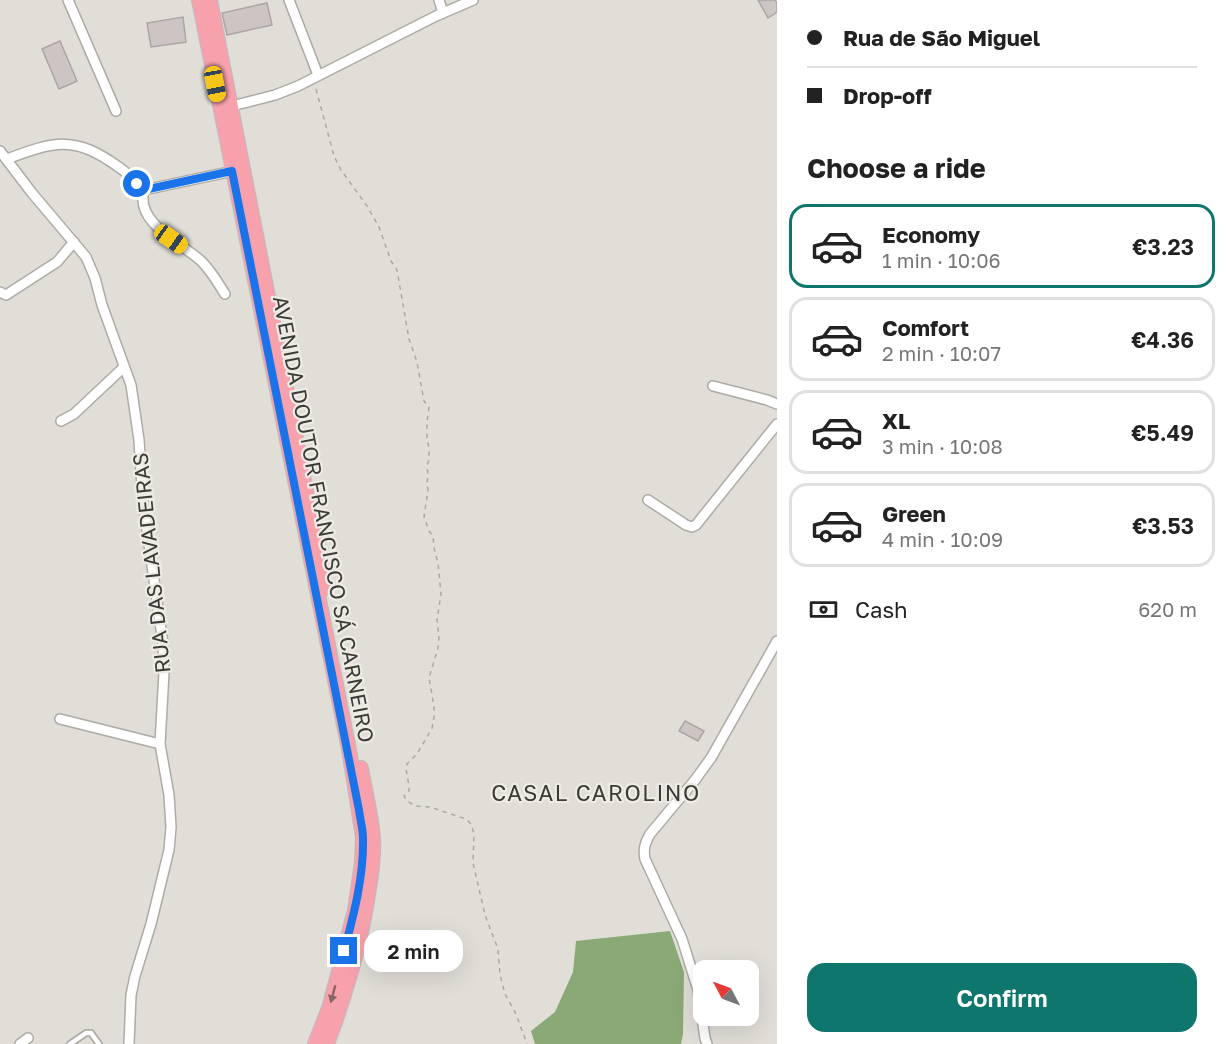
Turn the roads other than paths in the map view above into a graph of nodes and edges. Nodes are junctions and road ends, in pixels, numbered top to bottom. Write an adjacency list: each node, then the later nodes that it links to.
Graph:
1 (68, 0): 10 (street)
2 (199, 0): 13 (main road, AVENIDA DOUTOR FRANCISCO SÁ CARNEIRO)
3 (210, 0): 9 (main road, AVENIDA DOUTOR FRANCISCO SÁ CARNEIRO)
4 (289, 0): 8 (street)
5 (439, 0): 7 (street)
6 (473, 0): 7 (street)
7 (443, 13): 8 (street)
8 (316, 76): 9 (street)
9 (232, 106): 33 (main road, AVENIDA DOUTOR FRANCISCO SÁ CARNEIRO)
10 (116, 111)
11 (0, 151): 12 (street, RUA DAS LAVADEIRAS)
12 (7, 159): 14 (street); 15 (street, RUA DAS LAVADEIRAS)
13 (232, 171): 14 (street); 32 (main road, AVENIDA DOUTOR FRANCISCO SÁ CARNEIRO, one-way to 32)
14 (144, 190): 17 (street)
15 (74, 242): 16 (street); 18 (street, RUA DAS LAVADEIRAS)
16 (0, 292)
17 (225, 294)
18 (124, 367): 21 (street); 26 (street, RUA DAS LAVADEIRAS)
19 (713, 386): 20 (street)
20 (777, 404)
21 (62, 421)
22 (777, 424): 23 (street)
23 (648, 500)
24 (777, 641): 34 (street)
25 (60, 719): 26 (street)
26 (160, 744): 31 (street, RUA DAS LAVADEIRAS)
27 (30, 1041): 28 (street)
28 (20, 1044)
29 (70, 1044): 30 (lane)
30 (99, 1044)
31 (129, 1044)
32 (315, 1044)
33 (327, 1044)
34 (707, 1044)

